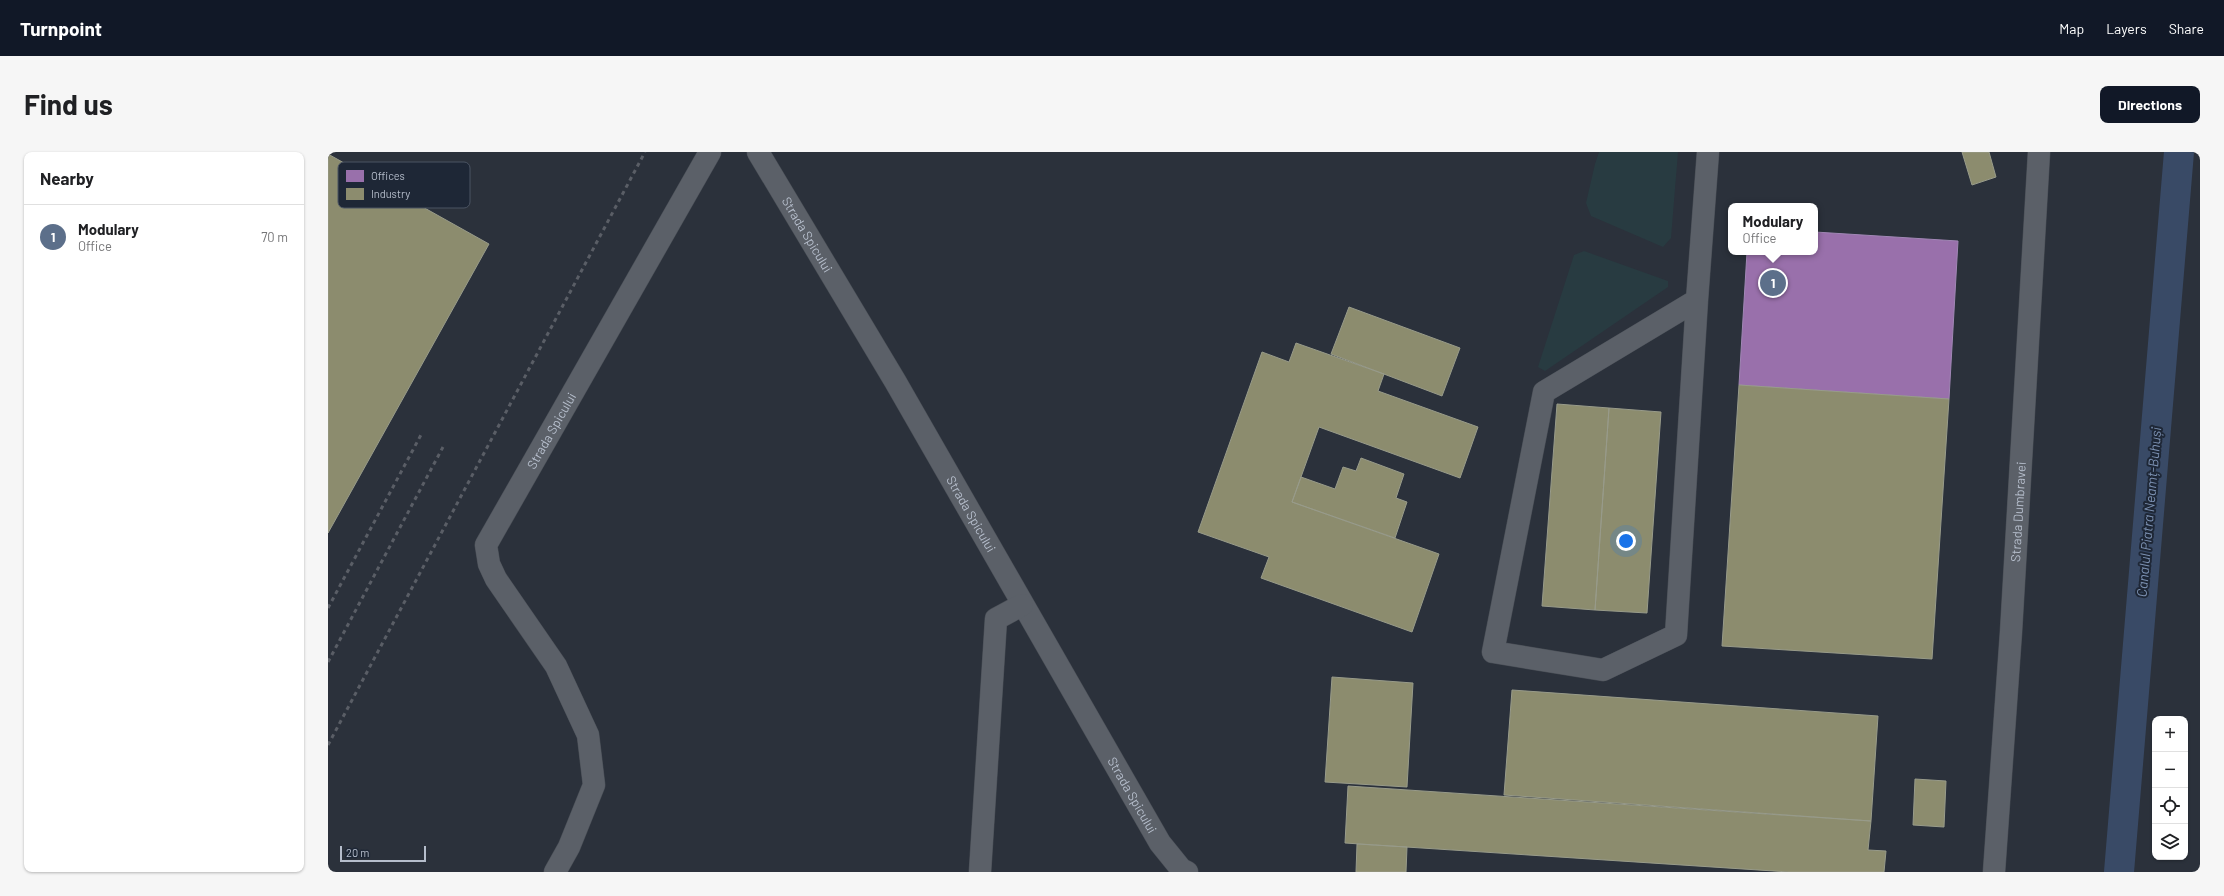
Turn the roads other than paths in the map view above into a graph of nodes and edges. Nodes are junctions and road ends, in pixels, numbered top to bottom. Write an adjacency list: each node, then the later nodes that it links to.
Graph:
1 (710, 152): 7 (street, Strada Spicului)
2 (758, 152): 6 (street, Strada Spicului)
3 (1708, 152): 5 (street)
4 (2039, 152): 10 (street, Strada Dumbravei)
5 (1696, 300): 5 (street)
6 (1022, 605): 8 (street); 9 (street, Strada Spicului)
7 (555, 872)
8 (980, 872)
9 (1187, 872)
10 (1994, 872)

